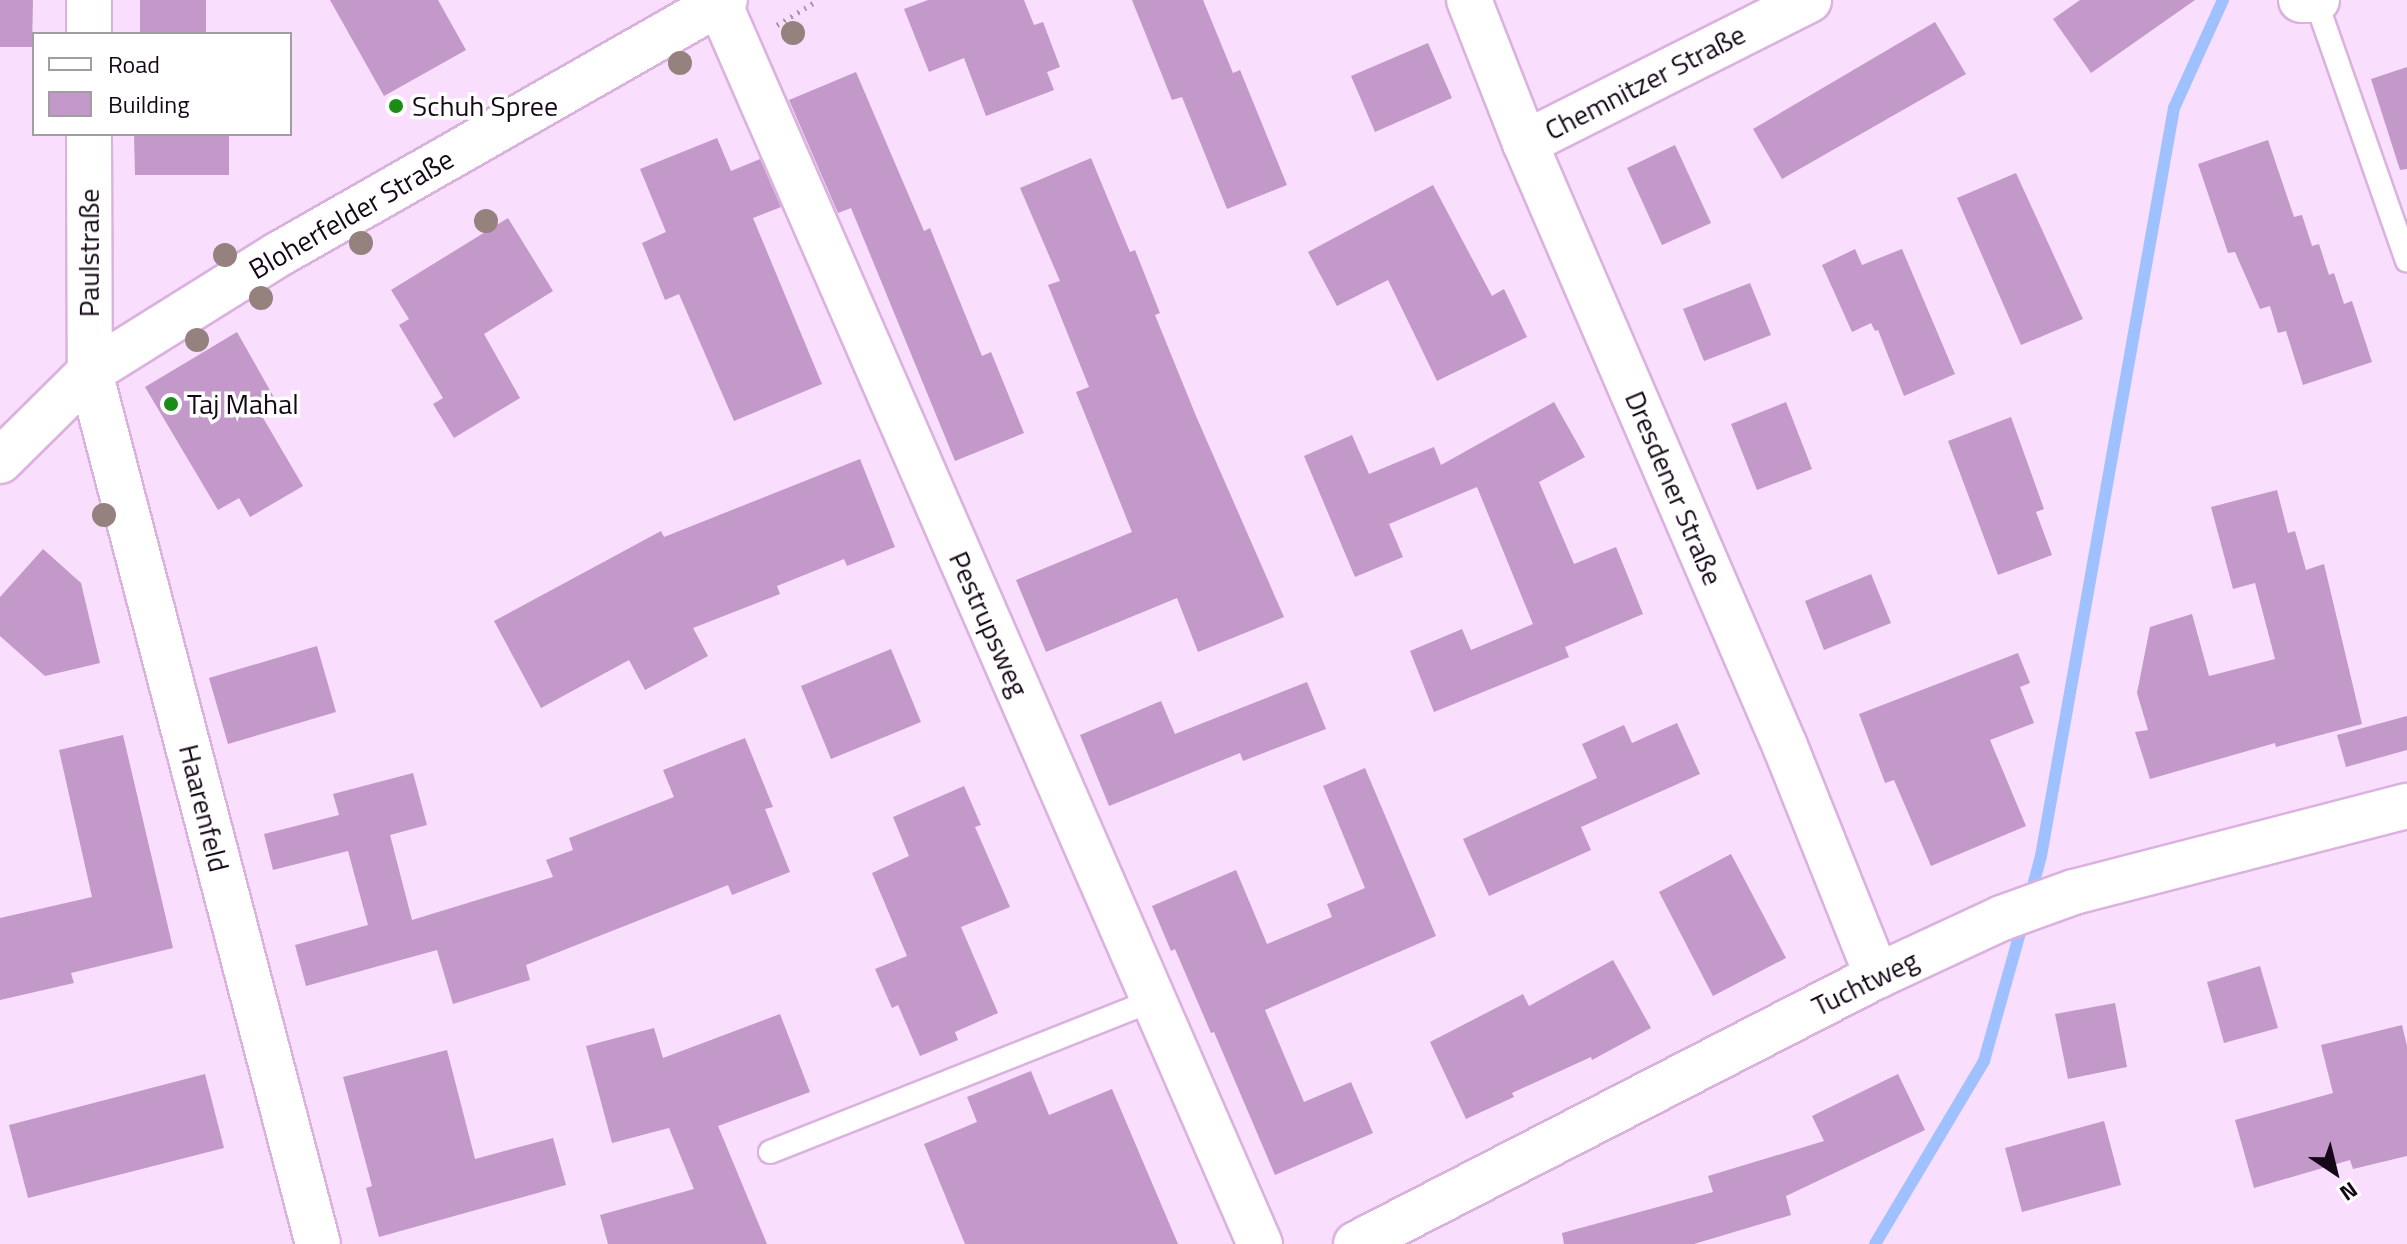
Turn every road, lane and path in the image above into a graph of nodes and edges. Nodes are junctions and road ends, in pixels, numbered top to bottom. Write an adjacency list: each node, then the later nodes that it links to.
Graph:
1 (89, 0): 7 (street)
2 (1469, 0): 9 (street, Dresdener Straße)
3 (1809, 0): 9 (street, Chemnitzer Straße)
4 (2301, 0): 5 (street)
5 (2316, 0): 10 (lane)
6 (722, 2): 11 (street, Bloherfelder Straße); 15 (street, Pestrupsweg)
7 (89, 32)
8 (89, 136): 11 (street, Paulstraße)
9 (1525, 143): 14 (street, Dresdener Straße)
10 (2407, 261)
11 (90, 372): 12 (street, Bloherfelder Straße); 17 (street, Haarenfeld)
12 (0, 461)
13 (2407, 806): 14 (street, Tuchtweg)
14 (1877, 976): 19 (street, Tuchtweg)
15 (1153, 1000): 16 (lane); 18 (street, Pestrupsweg)
16 (770, 1152)
17 (318, 1244)
18 (1260, 1244)
19 (1356, 1244)

